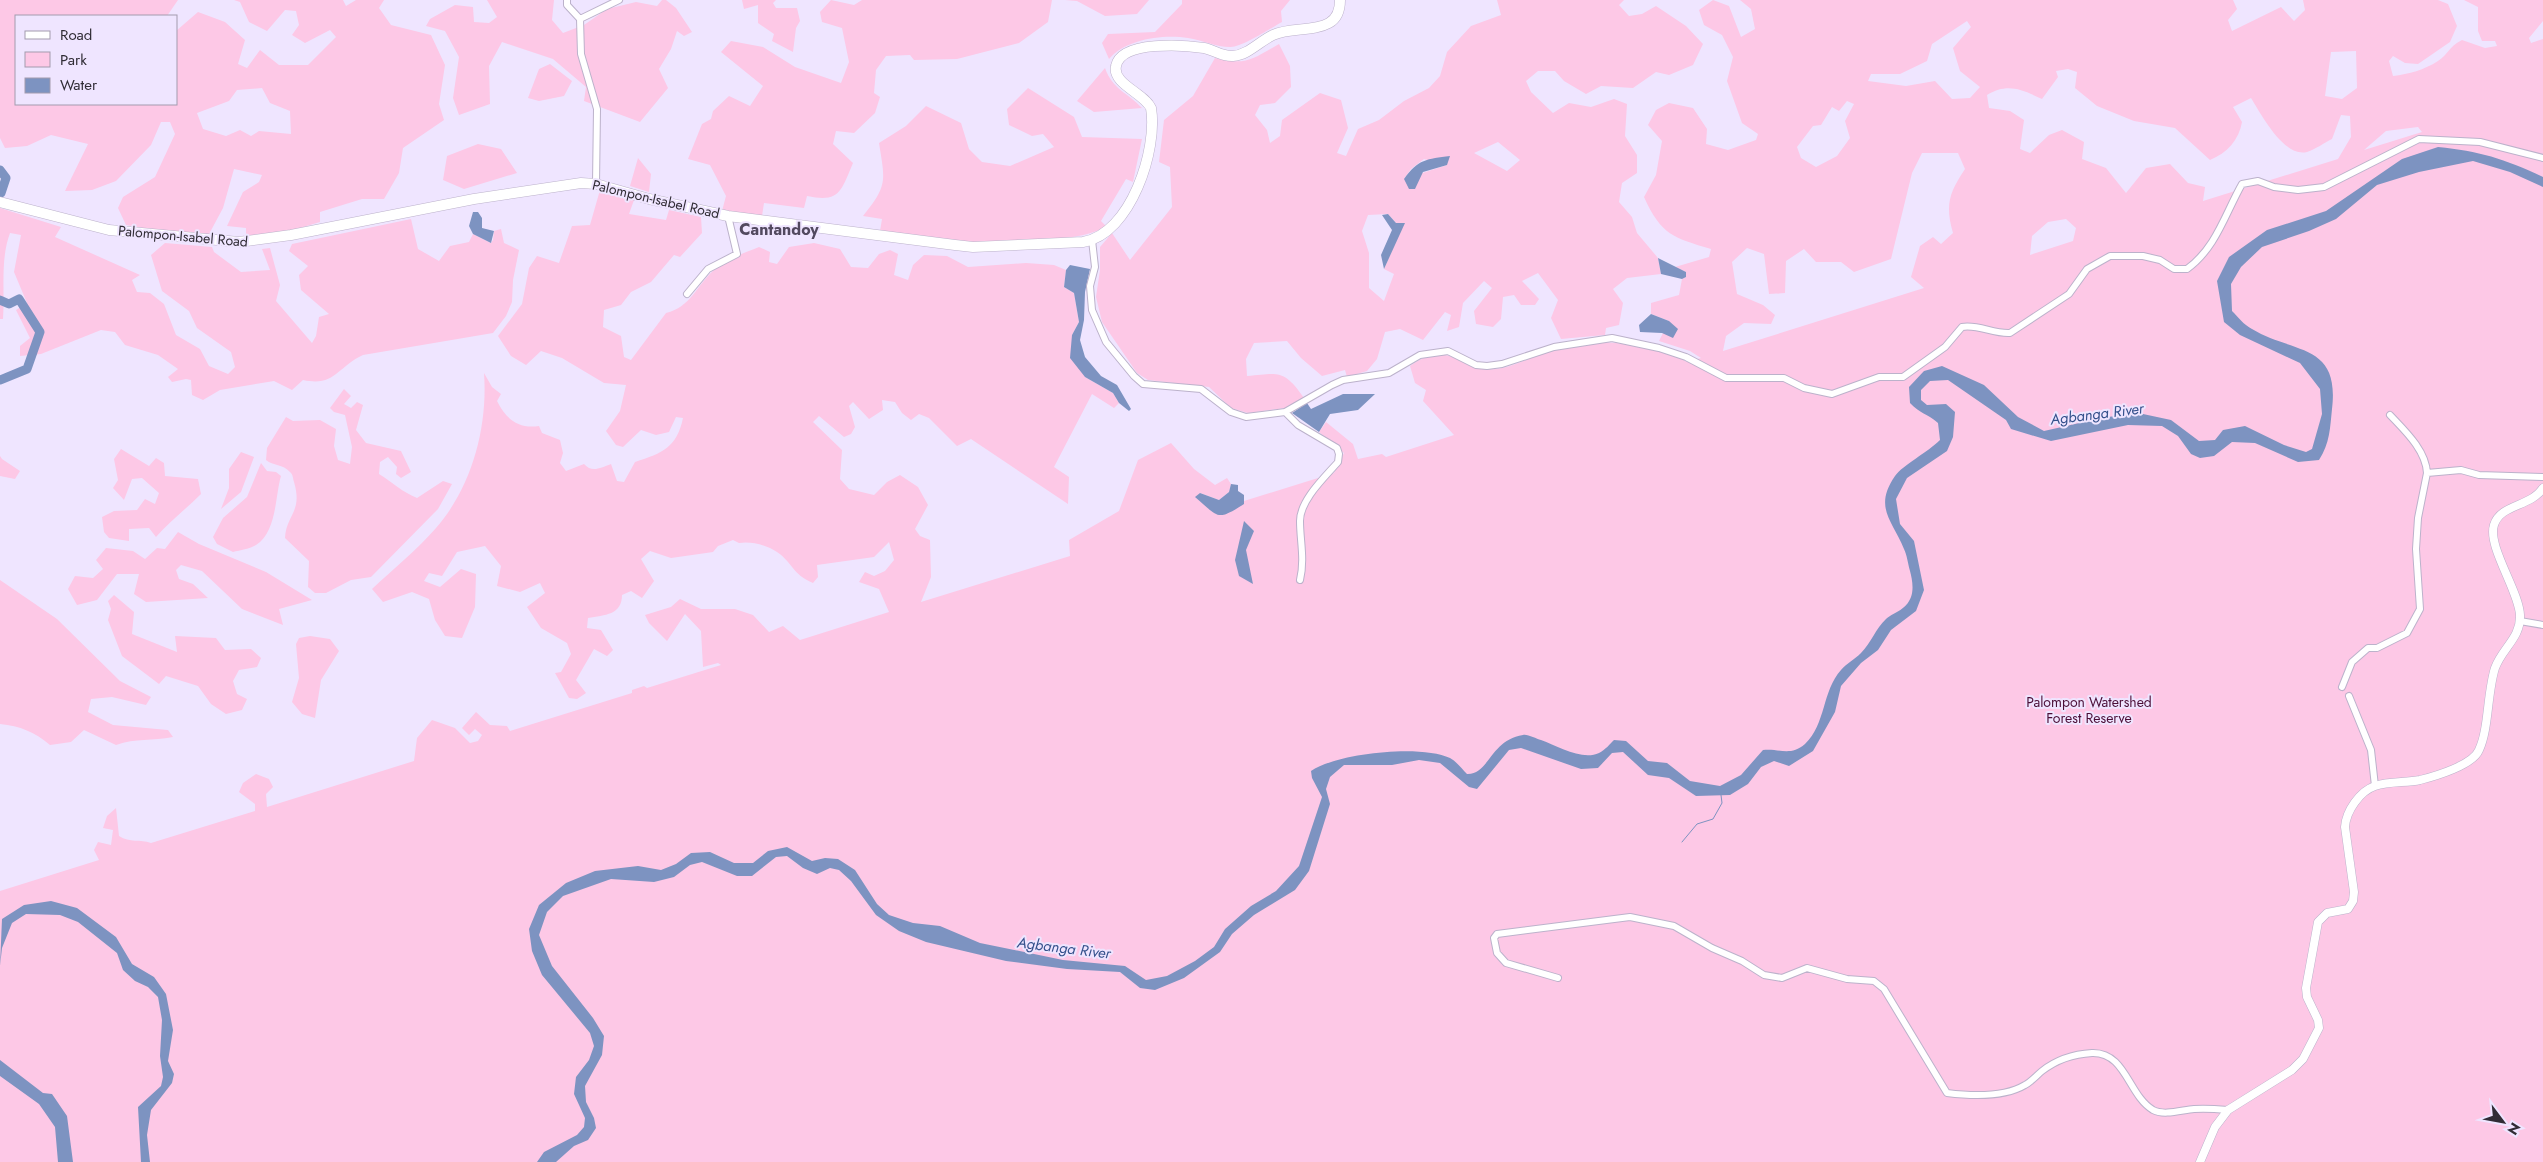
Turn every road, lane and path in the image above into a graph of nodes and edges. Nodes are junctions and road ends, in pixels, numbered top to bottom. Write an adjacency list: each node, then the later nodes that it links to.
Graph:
1 (567, 0): 4 (street)
2 (619, 0): 4 (street)
3 (1340, 0): 9 (highway, Palompon-Isabel Road)
4 (580, 19): 6 (street)
5 (2543, 158): 11 (street)
6 (596, 184): 7 (highway, Palompon-Isabel Road); 8 (highway, Palompon-Isabel Road)
7 (0, 202)
8 (728, 216): 9 (highway, Palompon-Isabel Road); 10 (street)
9 (1092, 240): 11 (street)
10 (687, 294)
11 (1285, 412): 16 (street)
12 (2390, 415): 13 (street)
13 (2427, 473): 14 (street); 19 (street)
14 (2543, 477)
15 (2543, 488): 17 (main road)
16 (1300, 580)
17 (2520, 621): 18 (street); 21 (main road)
18 (2543, 625)
19 (2342, 687)
20 (2349, 696): 21 (street)
21 (2375, 786): 23 (main road)
22 (1558, 978): 23 (street)
23 (2228, 1110): 24 (main road)
24 (2200, 1162)

